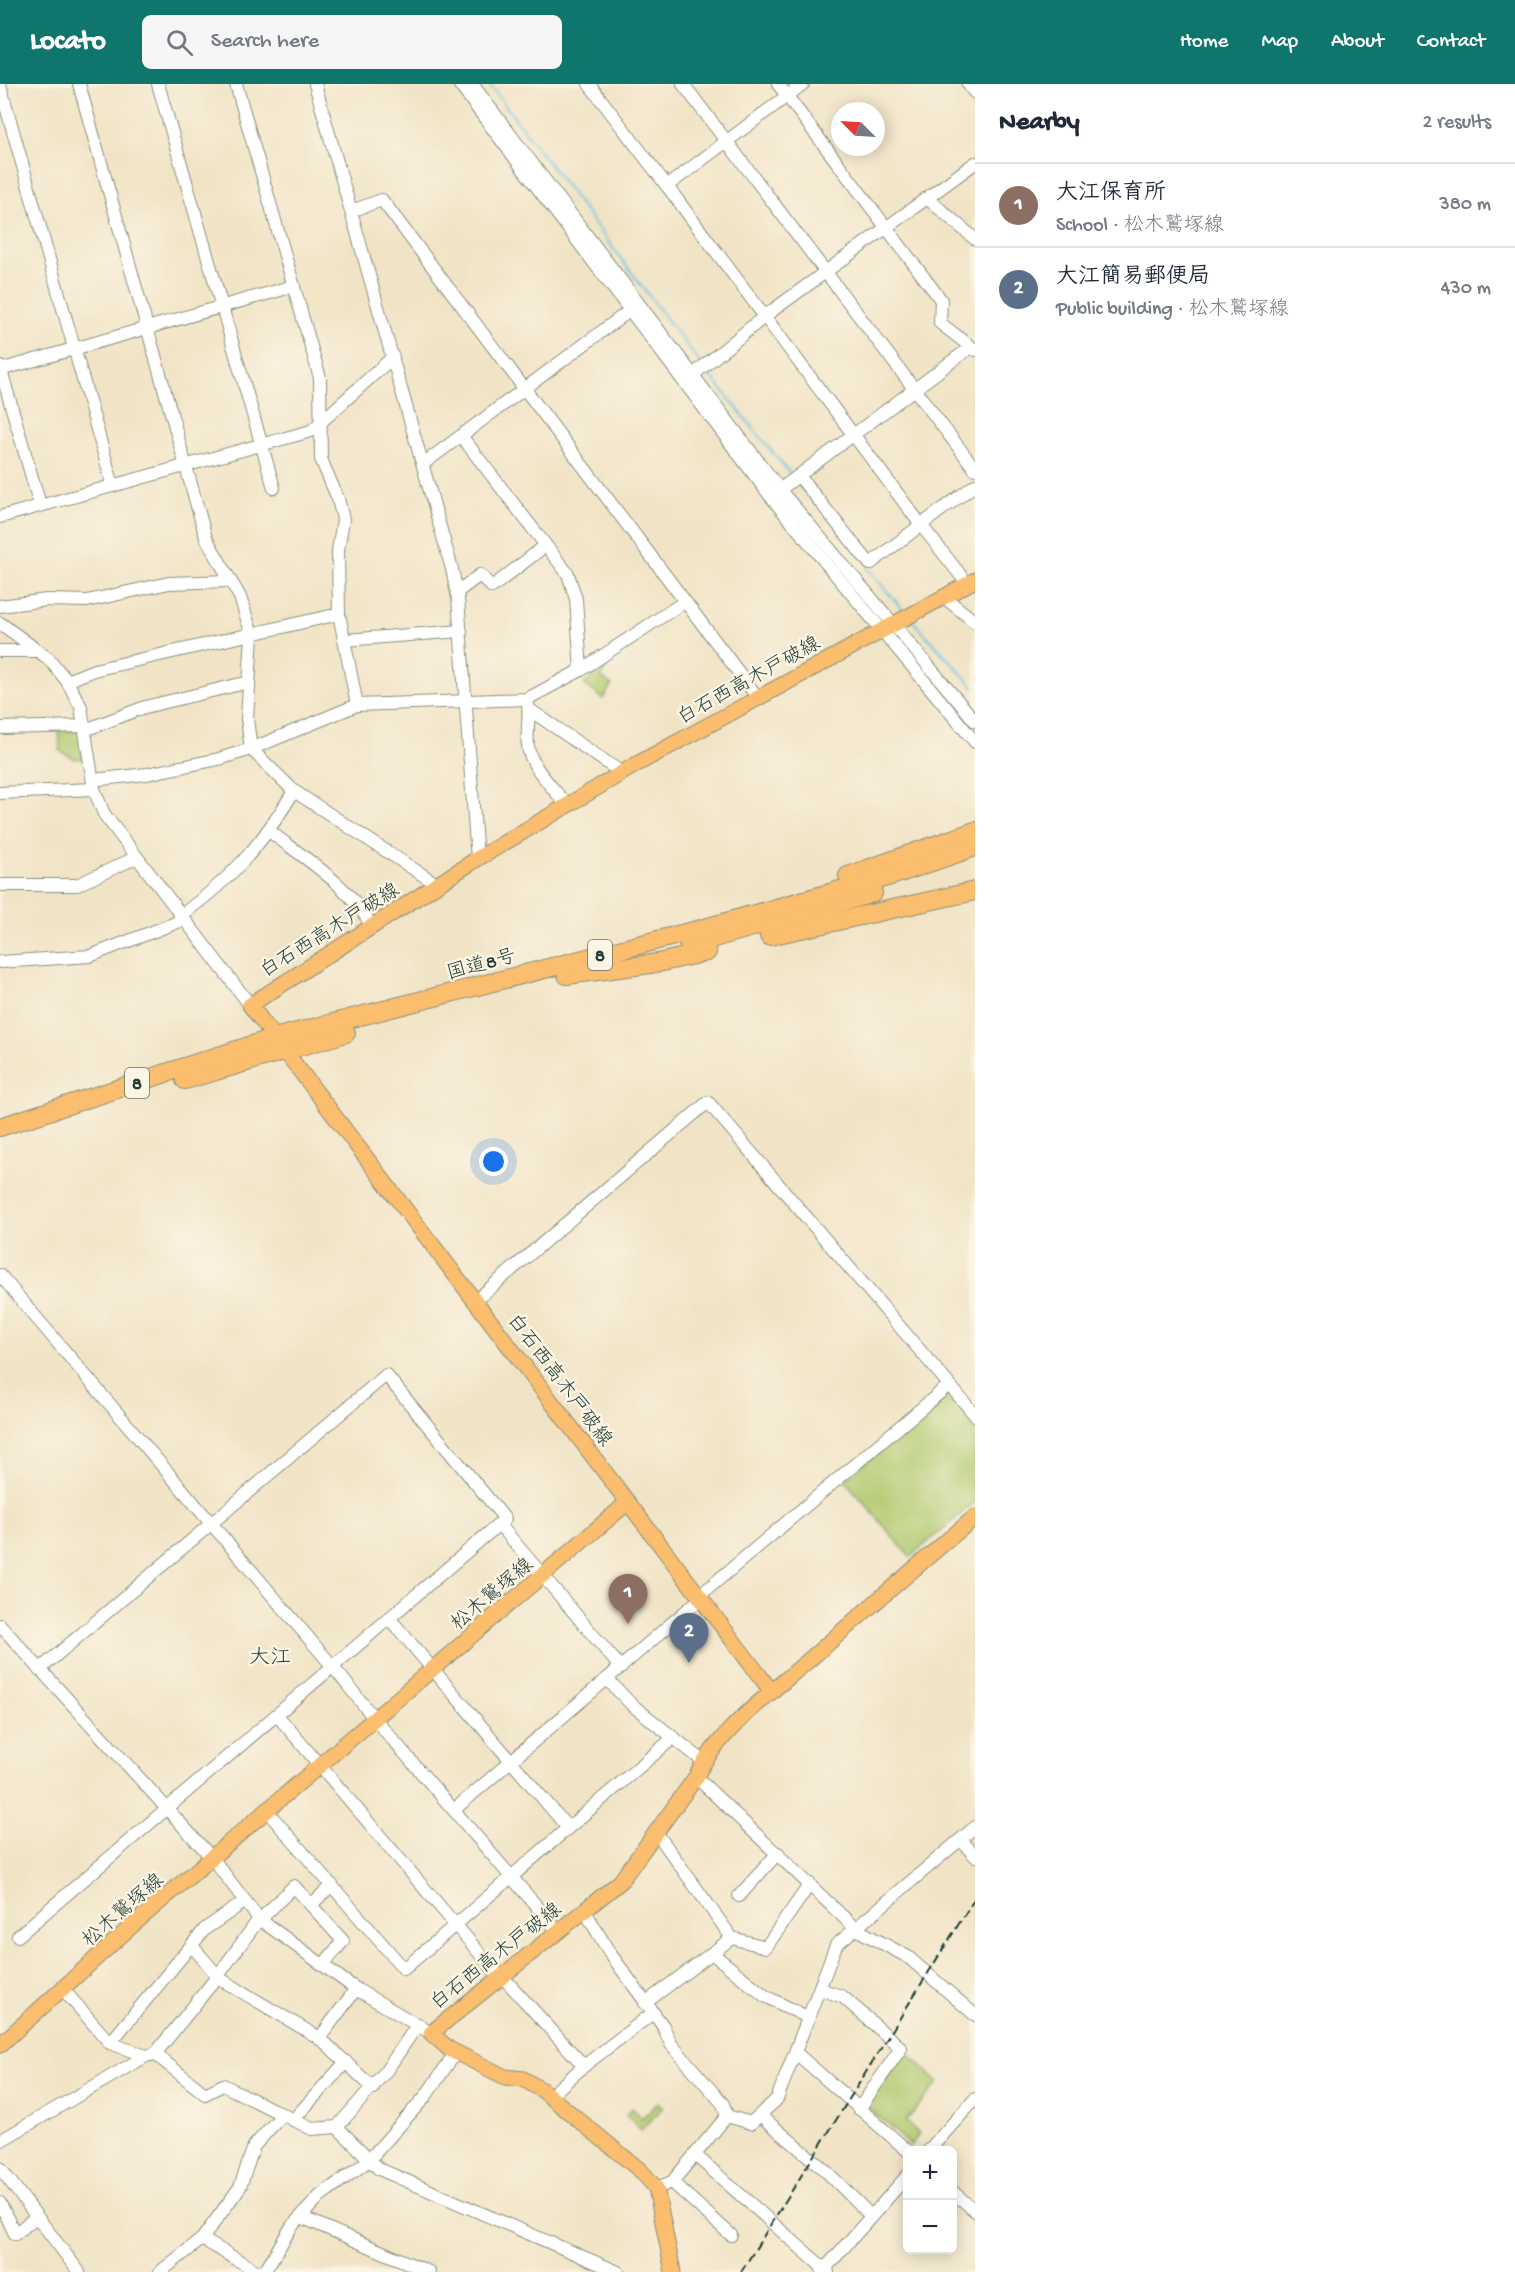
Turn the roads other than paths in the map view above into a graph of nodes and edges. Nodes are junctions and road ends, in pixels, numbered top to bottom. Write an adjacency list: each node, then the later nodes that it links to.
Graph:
1 (79, 84): 27 (street)
2 (158, 84): 24 (street)
3 (236, 84): 23 (street)
4 (315, 84): 19 (street)
5 (459, 84): 25 (street)
6 (472, 84): 25 (street)
7 (589, 84): 17 (street)
8 (683, 84): 15 (street)
9 (778, 84): 14 (street)
10 (803, 84): 14 (street)
11 (968, 84): 13 (street)
12 (0, 85): 29 (street)
13 (975, 93)
14 (787, 96): 15 (street); 20 (street)
15 (727, 141): 17 (street); 22 (street)
16 (975, 163): 18 (street)
17 (667, 186): 26 (street)
18 (928, 199): 20 (street); 21 (street)
19 (351, 211): 30 (street); 34 (street)
20 (887, 228): 22 (street); 28 (street)
21 (975, 239)
22 (826, 270): 26 (street); 33 (street)
23 (294, 286): 24 (street); 35 (street)
24 (221, 307): 27 (street); 38 (street)
25 (634, 307): 32 (street); 34 (street)
26 (765, 316): 32 (street); 36 (street)
27 (146, 329): 29 (street); 40 (street)
28 (973, 348): 33 (street)
29 (75, 349): 31 (street); 44 (street)
30 (393, 357): 35 (street); 39 (street)
31 (0, 369): 47 (street)
32 (688, 379): 46 (street)
33 (914, 388): 36 (street); 41 (street)
34 (524, 390): 37 (street); 55 (street)
35 (319, 426): 38 (street); 57 (street)
36 (853, 435): 42 (street); 49 (street)
37 (462, 437): 39 (street); 50 (street)
38 (262, 445): 40 (street); 45 (street)
39 (423, 465): 53 (street)
40 (185, 466): 44 (street); 52 (street)
41 (975, 469)
42 (799, 476): 46 (street); 49 (street)
43 (975, 485): 49 (street)
44 (113, 486): 47 (street)
45 (274, 488)
46 (776, 493): 60 (street)
47 (40, 505): 48 (street)
48 (0, 517)
49 (921, 525): 51 (street)
50 (545, 546): 53 (street); 66 (street)
51 (968, 579): 54 (main road, 白石西高木戸破線)
52 (230, 581): 56 (street); 62 (street)
53 (457, 592): 61 (street)
54 (944, 597): 58 (street); 60 (main road, 白石西高木戸破線)
55 (684, 602): 66 (street); 69 (street)
56 (0, 606)
57 (339, 614): 62 (street); 63 (street)
58 (975, 622)
59 (0, 623): 65 (street)
60 (887, 627): 69 (main road, 白石西高木戸破線); 73 (street); 76 (street)
61 (461, 631): 63 (street); 70 (street)
62 (252, 635): 67 (street); 68 (street)
63 (345, 640): 72 (street)
64 (0, 651): 65 (street)
65 (38, 651): 67 (street)
66 (581, 670): 71 (street)
67 (67, 681): 75 (street)
68 (249, 682): 75 (street); 77 (street)
69 (758, 698): 78 (main road, 白石西高木戸破線)
70 (465, 699): 71 (street); 72 (street); 87 (street)
71 (529, 704): 78 (street); 82 (street)
72 (357, 705): 77 (street)
73 (975, 721)
74 (0, 728): 75 (street)
75 (84, 728): 79 (street)
76 (975, 742)
77 (251, 749): 79 (street); 80 (street)
78 (622, 773): 82 (main road, 白石西高木戸破線)
79 (94, 785): 81 (street); 86 (street)
80 (294, 791): 83 (street); 91 (street)
81 (0, 793)
82 (567, 806): 87 (main road, 白石西高木戸破線)
83 (268, 830): 93 (street); 94 (street)
84 (975, 831): 95 (highway)
85 (975, 848): 89 (highway, 国道8号 / 8)
86 (135, 858): 90 (street); 93 (street)
87 (477, 859): 91 (main road, 白石西高木戸破線)
88 (975, 859): 89 (highway, 国道8号 / 8)
89 (926, 870): 95 (highway, 国道8号 / 8); 97 (highway, 国道8号 / 8)
90 (0, 885)
91 (438, 885): 94 (main road, 白石西高木戸破線)
92 (975, 891): 97 (highway)
93 (182, 918): 96 (street); 98 (street)
94 (372, 927): 98 (main road, 白石西高木戸破線)
95 (598, 956): 99 (highway, 国道8号 / 8)
96 (0, 962)
97 (567, 975): 99 (highway, 国道8号 / 8)
98 (255, 1012): 99 (main road, 白石西高木戸破線)
99 (279, 1045): 100 (highway, 国道8号 / 8); 101 (highway, 国道8号 / 8); 103 (main road, 白石西高木戸破線)
100 (0, 1126)
101 (0, 1138)
102 (0, 1275): 109 (street)
103 (475, 1301): 104 (street); 106 (main road, 白石西高木戸破線)
104 (949, 1385): 105 (street); 111 (street)
105 (975, 1415)
106 (627, 1503): 110 (main road, 松木鷲塚線); 111 (main road)
107 (975, 1517): 119 (main road)
108 (499, 1524): 109 (street); 110 (street); 112 (street)
109 (210, 1525): 114 (street); 116 (street)
110 (543, 1577): 115 (street); 117 (main road, 松木鷲塚線)
111 (699, 1598): 115 (street); 119 (main road)
112 (390, 1619): 114 (street); 117 (street)
113 (0, 1625): 116 (street)
114 (334, 1668): 120 (street); 121 (street)
115 (621, 1668): 118 (street)
116 (39, 1670): 128 (street)
117 (433, 1670): 121 (main road, 松木鷲塚線); 123 (street)
118 (608, 1679): 122 (street); 123 (street)
119 (772, 1692): 124 (main road, 白石西高木戸破線)
120 (277, 1715): 125 (street); 128 (street)
121 (374, 1718): 125 (main road, 松木鷲塚線); 127 (street)
122 (674, 1738): 124 (street); 131 (street)
123 (510, 1760): 127 (street); 131 (street)
124 (703, 1761): 126 (main road, 白石西高木戸破線)
125 (320, 1765): 129 (main road, 松木鷲塚線); 145 (street)
126 (696, 1777): 132 (main road, 白石西高木戸破線); 134 (street)
127 (455, 1809): 137 (street)
128 (166, 1811): 136 (street); 148 (street)
129 (267, 1811): 136 (main road, 松木鷲塚線); 139 (street)
130 (975, 1827): 133 (street)
131 (568, 1828): 137 (street)
132 (657, 1832): 143 (main road, 白石西高木戸破線); 149 (street)
133 (961, 1840): 135 (street); 146 (street)
134 (778, 1853): 138 (street); 140 (street)
135 (975, 1856)
136 (212, 1858): 141 (street); 155 (main road, 松木鷲塚線)
137 (511, 1876): 145 (street); 147 (street)
138 (810, 1884): 146 (street); 149 (street)
139 (332, 1885): 142 (street); 145 (street)
140 (739, 1896)
141 (244, 1902): 144 (street); 150 (street)
142 (311, 1905): 144 (street); 152 (street)
143 (585, 1911): 147 (main road, 白石西高木戸破線); 158 (street)
144 (259, 1920): 152 (street); 154 (street)
145 (457, 1924): 153 (street)
146 (856, 1929): 157 (street); 159 (street)
147 (558, 1931): 153 (main road, 白石西高木戸破線)
148 (18, 1936)
149 (732, 1938): 151 (street)
150 (192, 1946): 154 (street); 164 (street)
151 (713, 1954): 158 (street); 160 (street)
152 (322, 1965): 156 (street)
153 (500, 1976): 162 (main road, 白石西高木戸破線); 170 (street)
154 (218, 1977): 163 (street); 168 (street)
155 (62, 1988): 164 (street); 165 (main road, 松木鷲塚線)
156 (356, 1989): 161 (street); 163 (street)
157 (820, 1989): 160 (street); 174 (street)
158 (649, 2008): 170 (street); 175 (street)
159 (975, 2016)
160 (810, 2018): 167 (street)
161 (418, 2024): 162 (street); 171 (street)
162 (431, 2033): 166 (main road, 白石西高木戸破線)
163 (319, 2039): 169 (street)
164 (110, 2043): 168 (street)
165 (0, 2045)
166 (456, 2052): 172 (main road, 白石西高木戸破線); 183 (street)
167 (796, 2053): 174 (street); 176 (street)
168 (150, 2055): 177 (street); 179 (street)
169 (346, 2062): 171 (street); 177 (street)
170 (584, 2066): 172 (street)
171 (373, 2088): 178 (street)
172 (550, 2096): 187 (main road, 白石西高木戸破線)
173 (975, 2099): 180 (street)
174 (860, 2109): 181 (street)
175 (727, 2116): 176 (street); 182 (street)
176 (761, 2116): 191 (street)
177 (288, 2117): 178 (street); 195 (street)
178 (337, 2127): 183 (street)
179 (0, 2141)
180 (933, 2146)
181 (903, 2147)
182 (695, 2155): 186 (street); 196 (street)
183 (368, 2161): 193 (street); 202 (street)
184 (0, 2168): 192 (street)
185 (903, 2181): 191 (street)
186 (672, 2182): 187 (street); 194 (street)
187 (656, 2188): 203 (main road)
188 (957, 2195): 190 (street)
189 (0, 2203): 192 (street)
190 (975, 2211)
191 (871, 2216): 196 (street)
192 (36, 2217): 197 (street)
193 (301, 2217): 200 (street); 201 (street)
194 (731, 2235)
195 (202, 2239): 198 (street); 199 (street)
196 (825, 2271)
197 (80, 2272)
198 (159, 2272)
199 (258, 2272)
200 (264, 2272)
201 (429, 2272)
202 (618, 2272)
203 (673, 2272)

